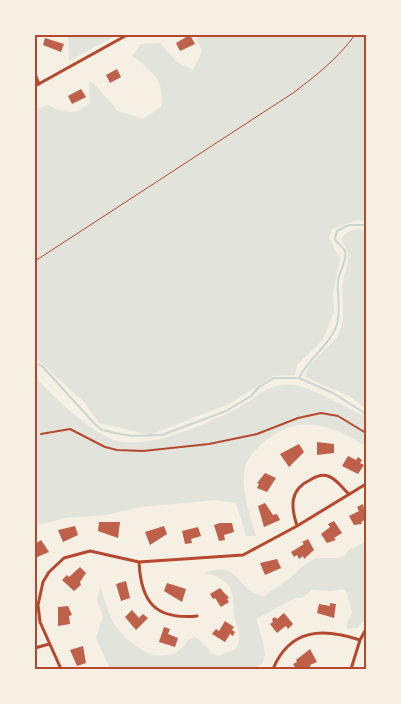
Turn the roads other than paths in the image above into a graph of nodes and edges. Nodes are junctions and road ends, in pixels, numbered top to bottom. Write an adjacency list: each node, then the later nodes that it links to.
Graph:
1 (127, 35): 3 (street)
2 (35, 74): 3 (street)
3 (39, 84): 4 (street)
4 (35, 86)
5 (366, 433): 6 (lane)
6 (41, 434)
7 (366, 484): 8 (street)
8 (349, 494): 9 (street); 9 (street)
9 (297, 526): 10 (street)
10 (140, 562): 11 (street); 14 (street)
11 (197, 616)
12 (366, 629): 13 (street)
13 (360, 640): 17 (street); 18 (street)
14 (49, 644): 15 (street); 16 (street)
15 (35, 648)
16 (60, 669)
17 (273, 669)
18 (351, 669)

